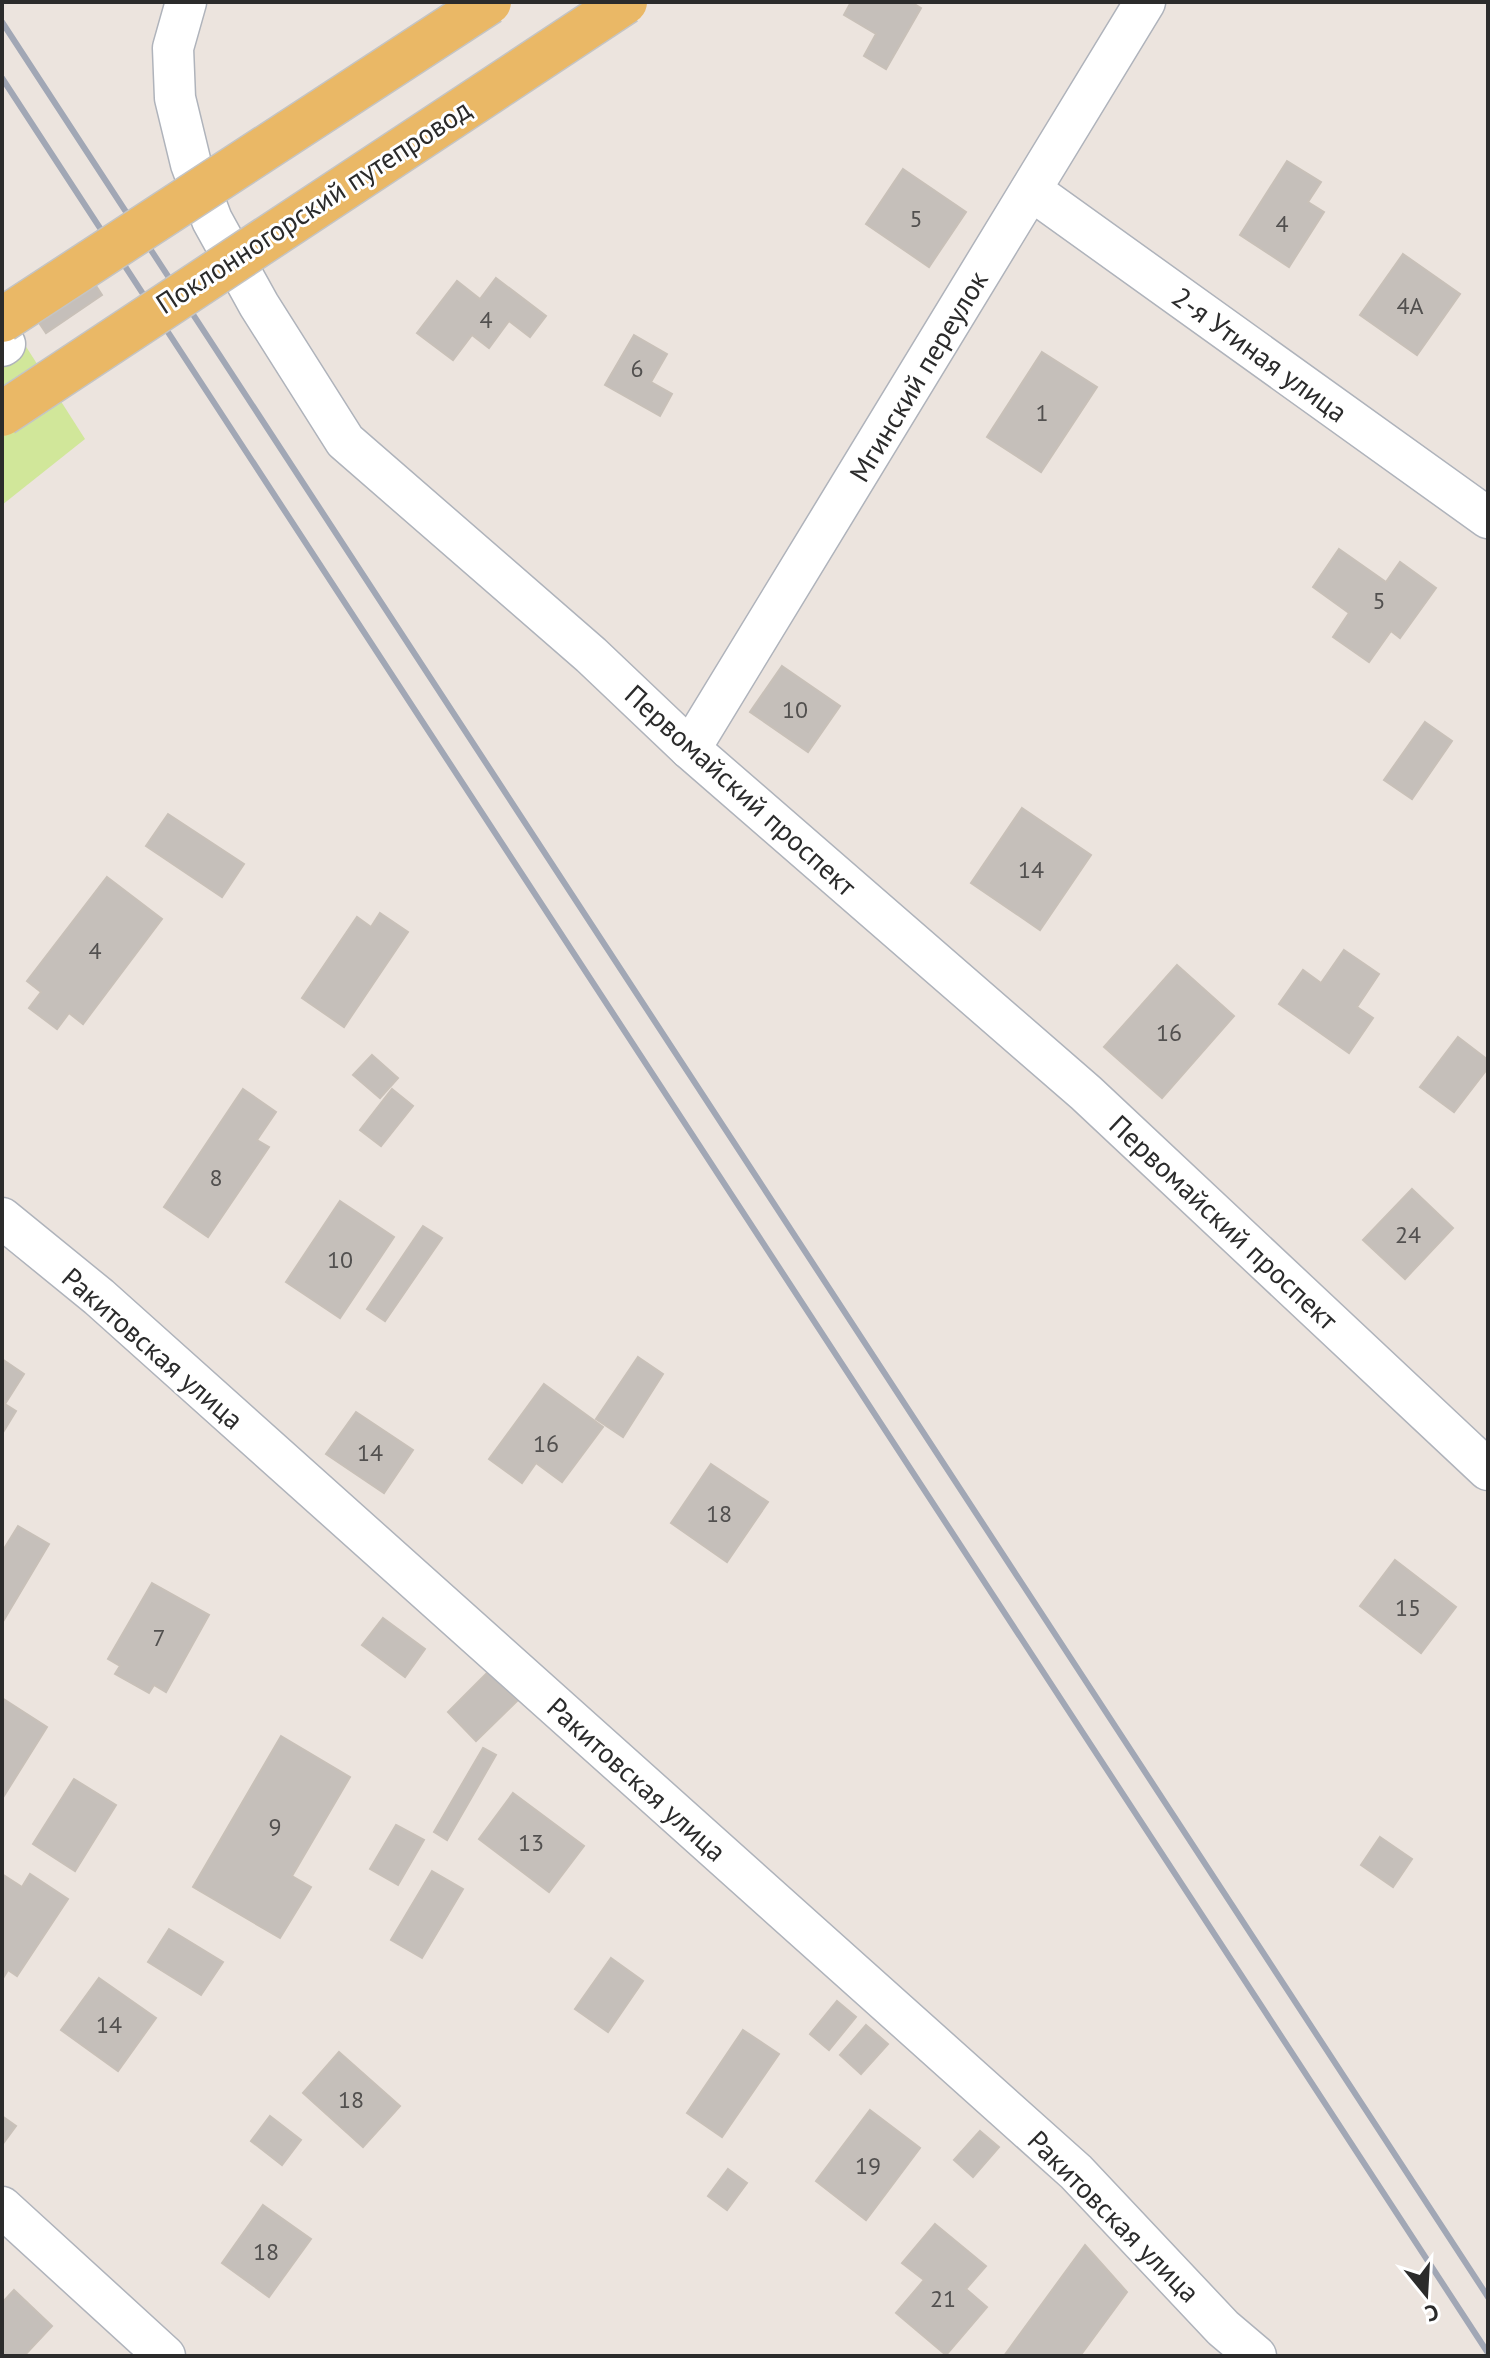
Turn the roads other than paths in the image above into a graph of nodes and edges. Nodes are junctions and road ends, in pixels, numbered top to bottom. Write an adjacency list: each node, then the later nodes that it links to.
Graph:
1 (186, 2): 9 (street, Первомайский проспект)
2 (489, 2): 6 (main road, bridge)
3 (625, 2): 7 (main road, Поклонногорский путепровод, bridge)
4 (1145, 2): 5 (street, Мгинский переулок)
5 (1031, 190): 8 (street, 2-я Утиная улица); 9 (street, Мгинский переулок)
6 (3, 337)
7 (2, 414)
8 (1488, 518)
9 (690, 749): 11 (street, Первомайский проспект)
10 (2, 1218): 14 (street, Ракитовская улица)
11 (1488, 1470)
12 (2, 2207): 13 (street)
13 (165, 2356)
14 (1256, 2356)

